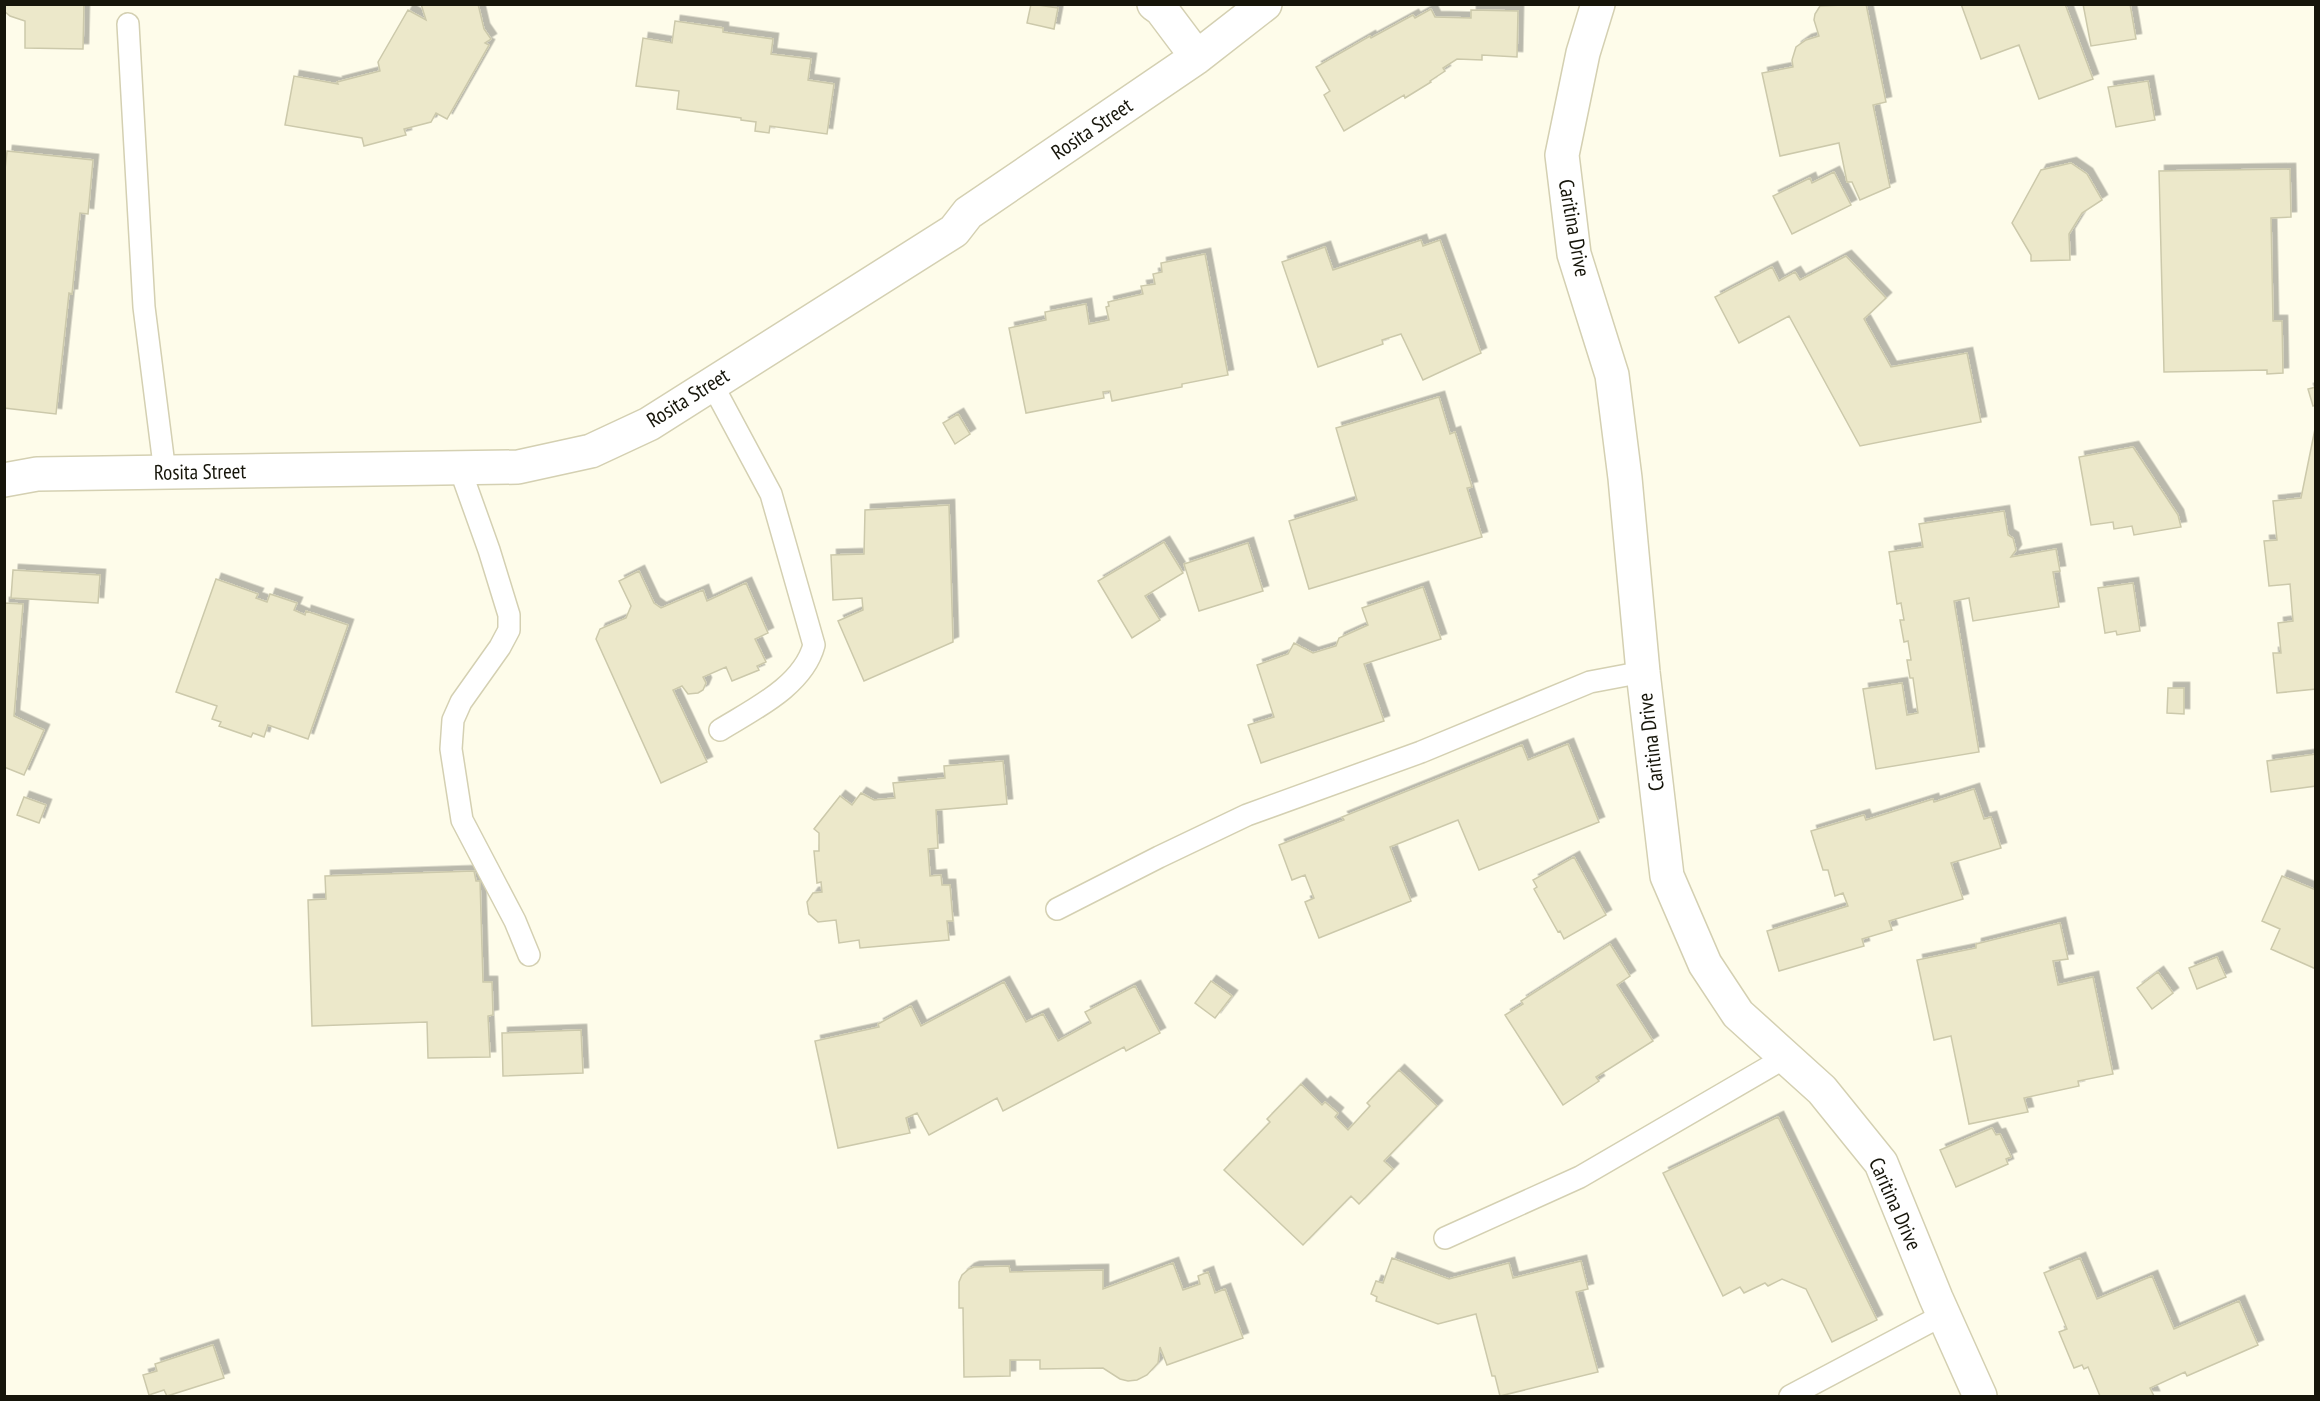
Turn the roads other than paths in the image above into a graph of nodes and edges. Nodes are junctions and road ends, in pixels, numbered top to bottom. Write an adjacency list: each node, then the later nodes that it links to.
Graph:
1 (1154, 4): 5 (street)
2 (1265, 4): 5 (street, Rosita Street)
3 (1598, 4): 10 (street, Caritina Drive)
4 (128, 24): 8 (lane)
5 (1197, 57): 6 (street, Rosita Street)
6 (712, 384): 7 (street, Rosita Street); 11 (lane)
7 (460, 469): 8 (street, Rosita Street); 13 (lane)
8 (165, 473): 9 (street, Rosita Street)
9 (4, 480)
10 (1643, 672): 12 (lane); 14 (street, Caritina Drive)
11 (720, 730)
12 (1057, 909)
13 (529, 955)
14 (1786, 1057): 15 (lane); 16 (street, Caritina Drive)
15 (1445, 1238)
16 (1943, 1315): 17 (lane); 18 (street, Caritina Drive)
17 (1791, 1396)
18 (1980, 1396)

